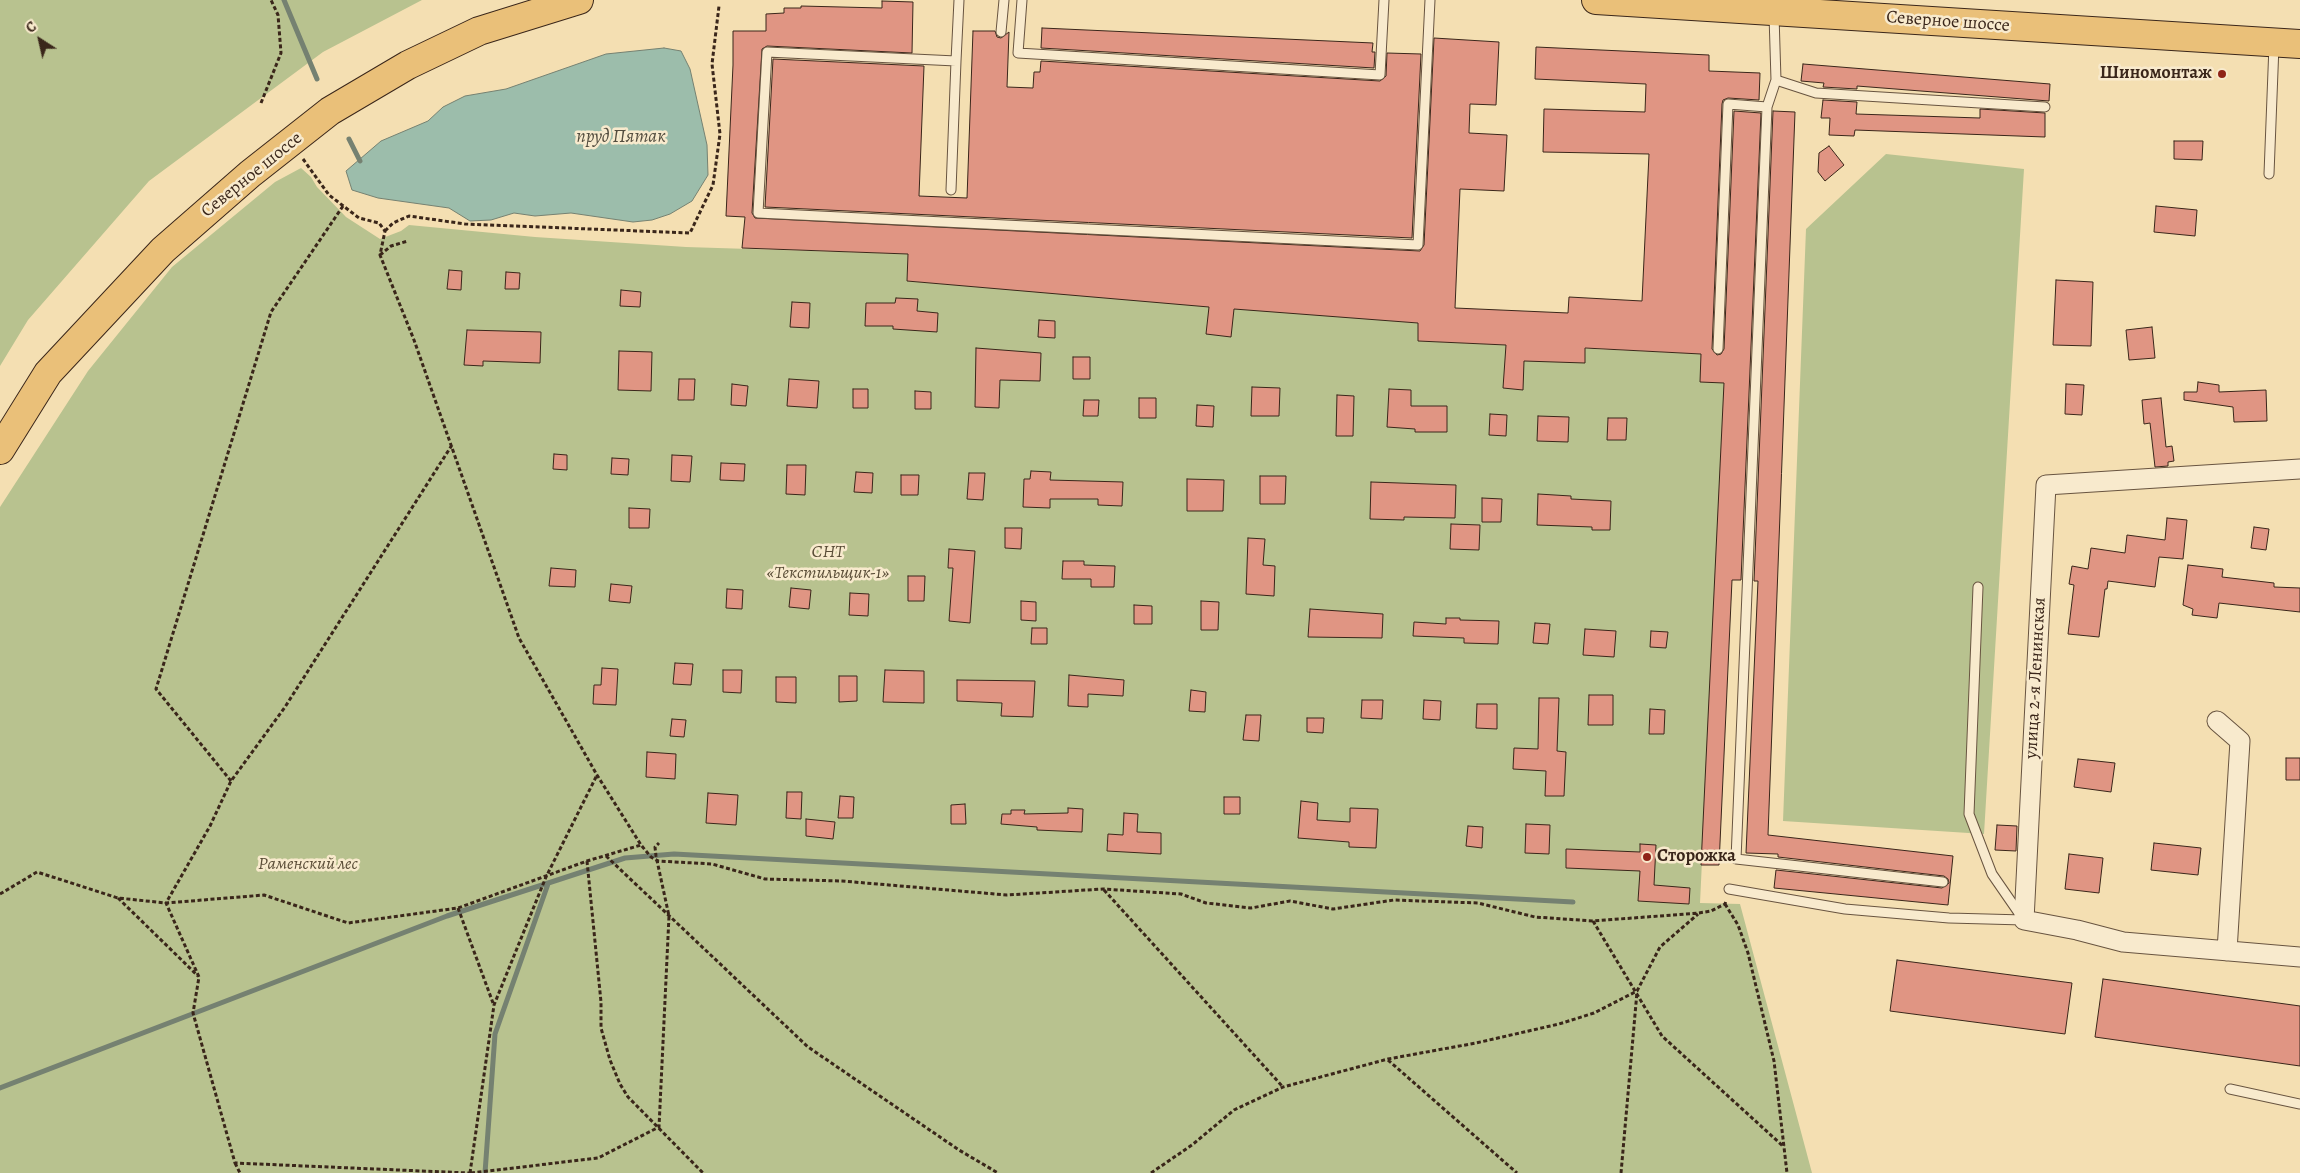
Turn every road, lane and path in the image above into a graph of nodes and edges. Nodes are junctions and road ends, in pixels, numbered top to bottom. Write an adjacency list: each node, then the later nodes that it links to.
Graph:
1 (271, 0): 15 (path)
2 (579, 0): 27 (main road, Северное шоссе)
3 (959, 0): 13 (lane)
4 (1004, 0): 11 (lane)
5 (1022, 0): 6 (lane)
6 (1384, 0)
7 (1430, 0): 13 (lane)
8 (1596, 0): 10 (main road, Северное шоссе)
9 (719, 6): 22 (path)
10 (1774, 11): 12 (main road, Северное шоссе); 14 (lane)
11 (1001, 32)
12 (2287, 43): 19 (lane)
13 (956, 61): 20 (lane)
14 (1776, 80): 16 (lane); 17 (lane)
15 (261, 103)
16 (1767, 107): 25 (lane); 39 (lane)
17 (2045, 107)
18 (303, 159): 21 (path)
19 (2269, 174)
20 (951, 190)
21 (343, 206): 22 (path); 32 (path)
22 (385, 231): 24 (path)
23 (408, 241): 24 (path)
24 (380, 255): 26 (path)
25 (1718, 349)
26 (452, 445): 31 (path); 32 (path)
27 (0, 450)
28 (2300, 470): 48 (street, улица 2-я Ленинская)
29 (1978, 587): 48 (lane)
30 (2217, 722): 50 (street)
31 (597, 775): 34 (path); 38 (path)
32 (231, 781): 44 (path)
33 (659, 842): 37 (path)
34 (641, 846): 35 (path); 37 (path)
35 (606, 856): 36 (path); 47 (path)
36 (587, 861): 38 (path); 59 (path)
37 (658, 862): 40 (path); 47 (path)
38 (546, 877): 45 (path); 54 (path)
39 (1943, 882)
40 (1103, 889): 49 (path); 56 (path)
41 (1729, 889): 48 (lane)
42 (0, 894): 43 (path)
43 (118, 898): 44 (path); 52 (path)
44 (166, 903): 45 (path); 52 (path)
45 (458, 908): 54 (path)
46 (1699, 913): 49 (path); 53 (path); 60 (path)
47 (669, 916): 59 (path); 65 (path)
48 (2024, 920): 50 (street)
49 (1593, 921): 53 (path)
50 (2227, 951): 51 (street)
51 (2300, 957)
52 (199, 977): 61 (path)
53 (1637, 991): 55 (path); 60 (path); 68 (path)
54 (494, 1005): 63 (path)
55 (1388, 1059): 56 (path); 67 (path)
56 (1283, 1087): 66 (path)
57 (2230, 1090): 58 (lane)
58 (2300, 1104)
59 (659, 1127): 63 (path); 64 (path)
60 (1784, 1147): 69 (path)
61 (235, 1163): 62 (path); 63 (path)
62 (240, 1173)
63 (470, 1173)
64 (703, 1173)
65 (998, 1173)
66 (1151, 1173)
67 (1517, 1173)
68 (1622, 1173)
69 (1787, 1173)

